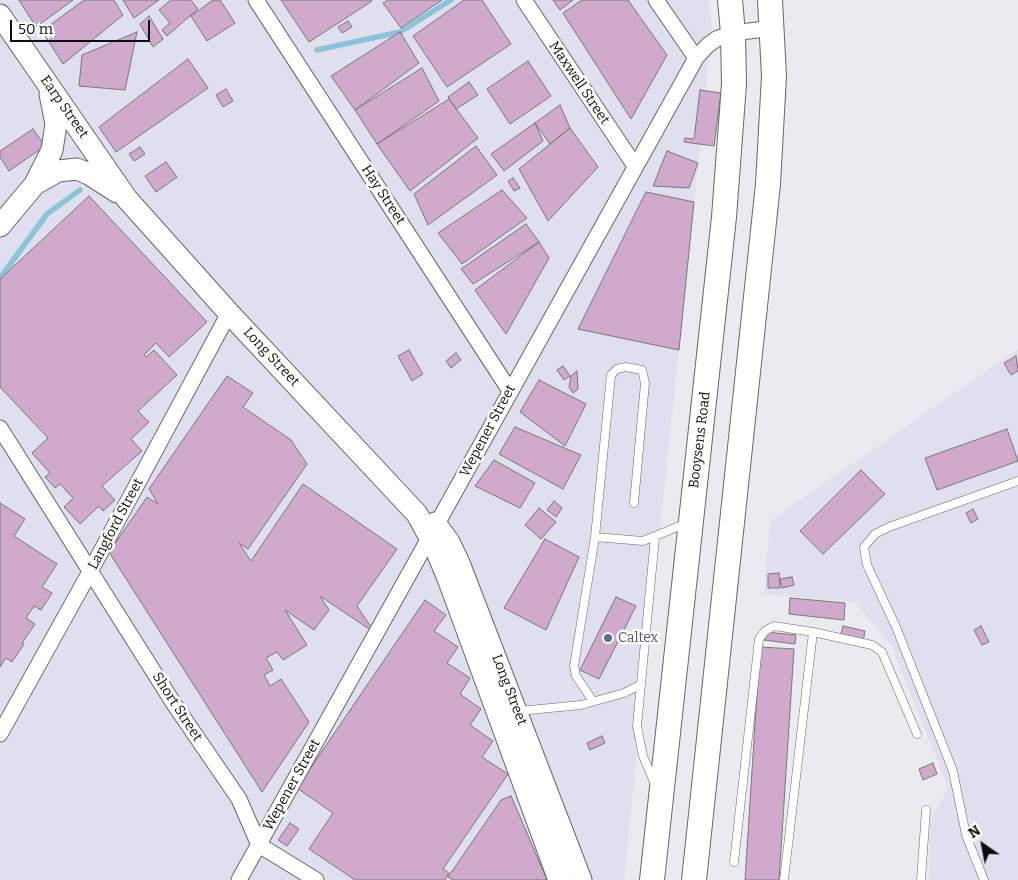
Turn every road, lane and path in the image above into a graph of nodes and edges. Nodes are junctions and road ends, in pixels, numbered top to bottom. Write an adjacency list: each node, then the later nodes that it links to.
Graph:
1 (256, 0): 16 (street, Hay Street)
2 (524, 0): 11 (street, Maxwell Street)
3 (656, 0): 9 (street)
4 (730, 0): 8 (main road, Booysens Road)
5 (770, 0): 7 (main road)
6 (0, 15): 10 (main road, Earp Street)
7 (773, 28): 8 (street, Wepener Street); 41 (main road)
8 (733, 33): 9 (street, Wepener Street); 20 (main road, Booysens Road)
9 (696, 58): 11 (street, Wepener Street)
10 (46, 82): 12 (main road); 13 (main road, Earp Street)
11 (635, 166): 16 (street, Wepener Street)
12 (35, 184): 13 (main road); 14 (main road)
13 (127, 199): 15 (main road, Long Street)
14 (0, 226)
15 (229, 313): 21 (main road, Long Street); 24 (street, Langford Street)
16 (510, 391): 21 (street, Wepener Street)
17 (0, 428): 24 (street, Short Street)
18 (1018, 481): 44 (lane)
19 (634, 503): 22 (lane)
20 (690, 522): 23 (lane); 31 (main road, Booysens Road)
21 (434, 532): 28 (main road, Long Street); 33 (main road, Long Street); 34 (street, Wepener Street)
22 (595, 537): 23 (lane); 27 (lane)
23 (655, 537): 26 (lane)
24 (91, 570): 29 (street, Langford Street); 34 (street, Short Street)
25 (813, 632): 30 (lane); 35 (lane); 42 (lane)
26 (640, 685): 27 (lane); 31 (lane)
27 (593, 701): 28 (lane)
28 (517, 711): 33 (main road); 39 (main road, Long Street)
29 (0, 734)
30 (917, 734)
31 (660, 798): 40 (main road, Booysens Road)
32 (926, 810): 43 (lane)
33 (536, 814): 38 (main road, Long Street)
34 (259, 845): 36 (street, Wepener Street); 37 (street)
35 (734, 862)
36 (239, 880)
37 (316, 880)
38 (559, 880)
39 (581, 880)
40 (652, 880)
41 (694, 880)
42 (784, 880)
43 (921, 880)
44 (984, 880)

